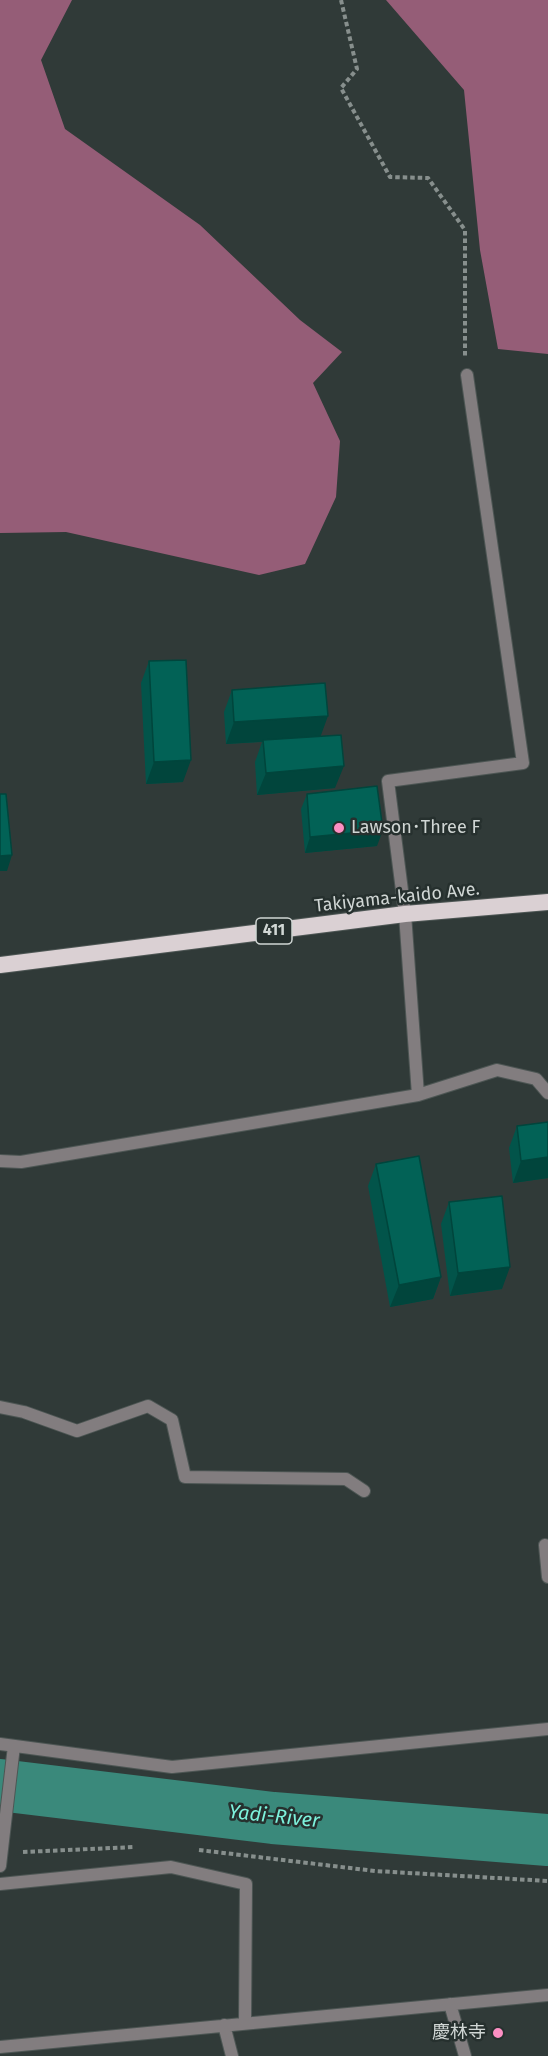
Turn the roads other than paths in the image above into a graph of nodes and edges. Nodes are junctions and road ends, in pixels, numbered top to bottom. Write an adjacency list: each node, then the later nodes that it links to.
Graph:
1 (468, 375): 3 (street)
2 (548, 902): 3 (highway, Takiyama-kaido Ave. / 411)
3 (405, 914): 4 (highway, Takiyama-kaido Ave. / 411); 6 (street)
4 (0, 965)
5 (548, 1093): 6 (street)
6 (418, 1095): 7 (street)
7 (0, 1161)
8 (0, 1407): 9 (street)
9 (364, 1491)
10 (545, 1545): 11 (street)
11 (548, 1577)
12 (548, 1729): 14 (street)
13 (0, 1744): 14 (street)
14 (14, 1746): 15 (street)
15 (0, 1866)
16 (0, 1884): 19 (street)
17 (548, 1995): 18 (street)
18 (450, 2004): 19 (street); 23 (street)
19 (245, 2023): 20 (street)
20 (224, 2025): 21 (street); 22 (street)
21 (0, 2047)
22 (232, 2056)
23 (465, 2056)

